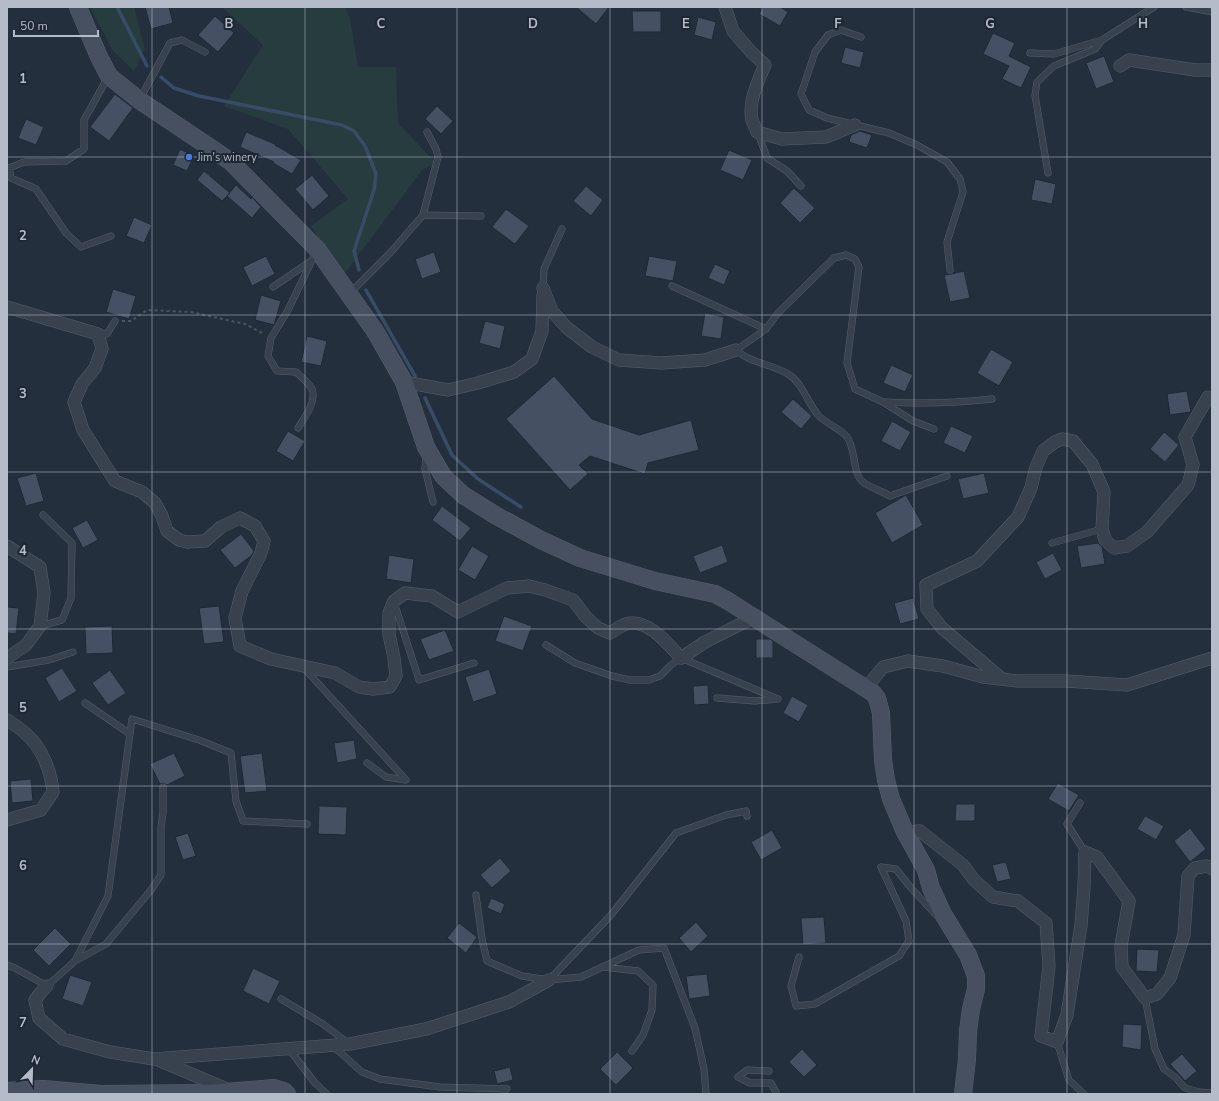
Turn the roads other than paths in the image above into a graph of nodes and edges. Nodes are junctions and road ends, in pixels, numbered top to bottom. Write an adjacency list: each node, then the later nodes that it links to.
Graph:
1 (78, 7): 12 (street)
2 (725, 7): 16 (street)
3 (1154, 7): 7 (lane)
4 (1186, 7): 5 (lane)
5 (1212, 12)
6 (861, 37): 14 (lane)
7 (1102, 40): 9 (lane); 17 (lane)
8 (205, 52): 13 (lane)
9 (1030, 53)
10 (1120, 66): 11 (street)
11 (1212, 70)
12 (109, 76): 13 (street); 22 (lane)
13 (139, 100): 23 (street)
14 (855, 125): 16 (street); 24 (lane)
15 (427, 132): 19 (lane)
16 (758, 132): 18 (lane)
17 (1048, 173)
18 (801, 186)
19 (423, 215): 20 (lane); 28 (lane)
20 (481, 216)
21 (562, 229): 27 (lane)
22 (111, 236)
23 (315, 255): 26 (lane); 28 (street); 38 (lane)
24 (950, 270)
25 (672, 286): 31 (lane)
26 (273, 287)
27 (543, 288): 33 (street); 34 (street)
28 (349, 294): 34 (street)
29 (7, 307): 32 (street)
30 (114, 321): 32 (lane)
31 (766, 329): 33 (lane); 37 (lane)
32 (98, 334): 56 (street)
33 (736, 350): 41 (lane)
34 (404, 382): 40 (street)
35 (1210, 396): 44 (street)
36 (992, 399): 37 (lane)
37 (883, 402): 39 (lane)
38 (298, 428)
39 (934, 429)
40 (426, 447): 42 (lane); 48 (street)
41 (947, 476)
42 (433, 502)
43 (43, 515): 49 (lane)
44 (1102, 529): 45 (lane); 58 (street)
45 (1052, 543)
46 (7, 546): 49 (street)
47 (394, 601): 53 (street); 55 (lane); 56 (street)
48 (755, 617): 53 (street); 59 (street)
49 (40, 626): 52 (street)
50 (546, 645): 53 (lane)
51 (73, 652): 57 (lane)
52 (7, 658)
53 (681, 658): 60 (lane)
54 (1212, 658): 58 (street)
55 (474, 663)
56 (301, 666): 64 (lane)
57 (7, 667)
58 (1002, 680): 59 (street)
59 (866, 688): 70 (street)
60 (717, 698)
61 (85, 703): 63 (lane)
62 (7, 720): 68 (street)
63 (130, 734): 69 (lane); 76 (lane)
64 (367, 763)
65 (163, 788): 76 (lane)
66 (1080, 803): 71 (lane)
67 (747, 816): 79 (lane)
68 (7, 820)
69 (307, 824)
70 (905, 832): 74 (street); 83 (street)
71 (1085, 852): 81 (street); 83 (street)
72 (1212, 869): 81 (street)
73 (476, 895): 79 (lane)
74 (943, 914): 75 (lane); 99 (street)
75 (799, 957)
76 (75, 961): 80 (lane)
77 (7, 965): 80 (lane)
78 (602, 967): 79 (lane); 87 (lane); 97 (lane)
79 (549, 980): 84 (street)
80 (47, 986): 88 (street)
81 (1145, 998): 93 (lane)
82 (281, 999): 84 (lane)
83 (1057, 1042): 100 (lane)
84 (350, 1044): 85 (street)
85 (332, 1046): 86 (street); 90 (lane)
86 (289, 1049): 88 (street); 96 (lane)
87 (632, 1051)
88 (154, 1059): 92 (street)
89 (769, 1070): 98 (lane)
90 (507, 1089)
91 (7, 1091): 94 (street)
92 (234, 1092): 94 (street); 95 (street)
93 (1212, 1093)
94 (123, 1094)
95 (287, 1094)
96 (327, 1094)
97 (706, 1094)
98 (775, 1094)
99 (963, 1094)
100 (1084, 1094)

